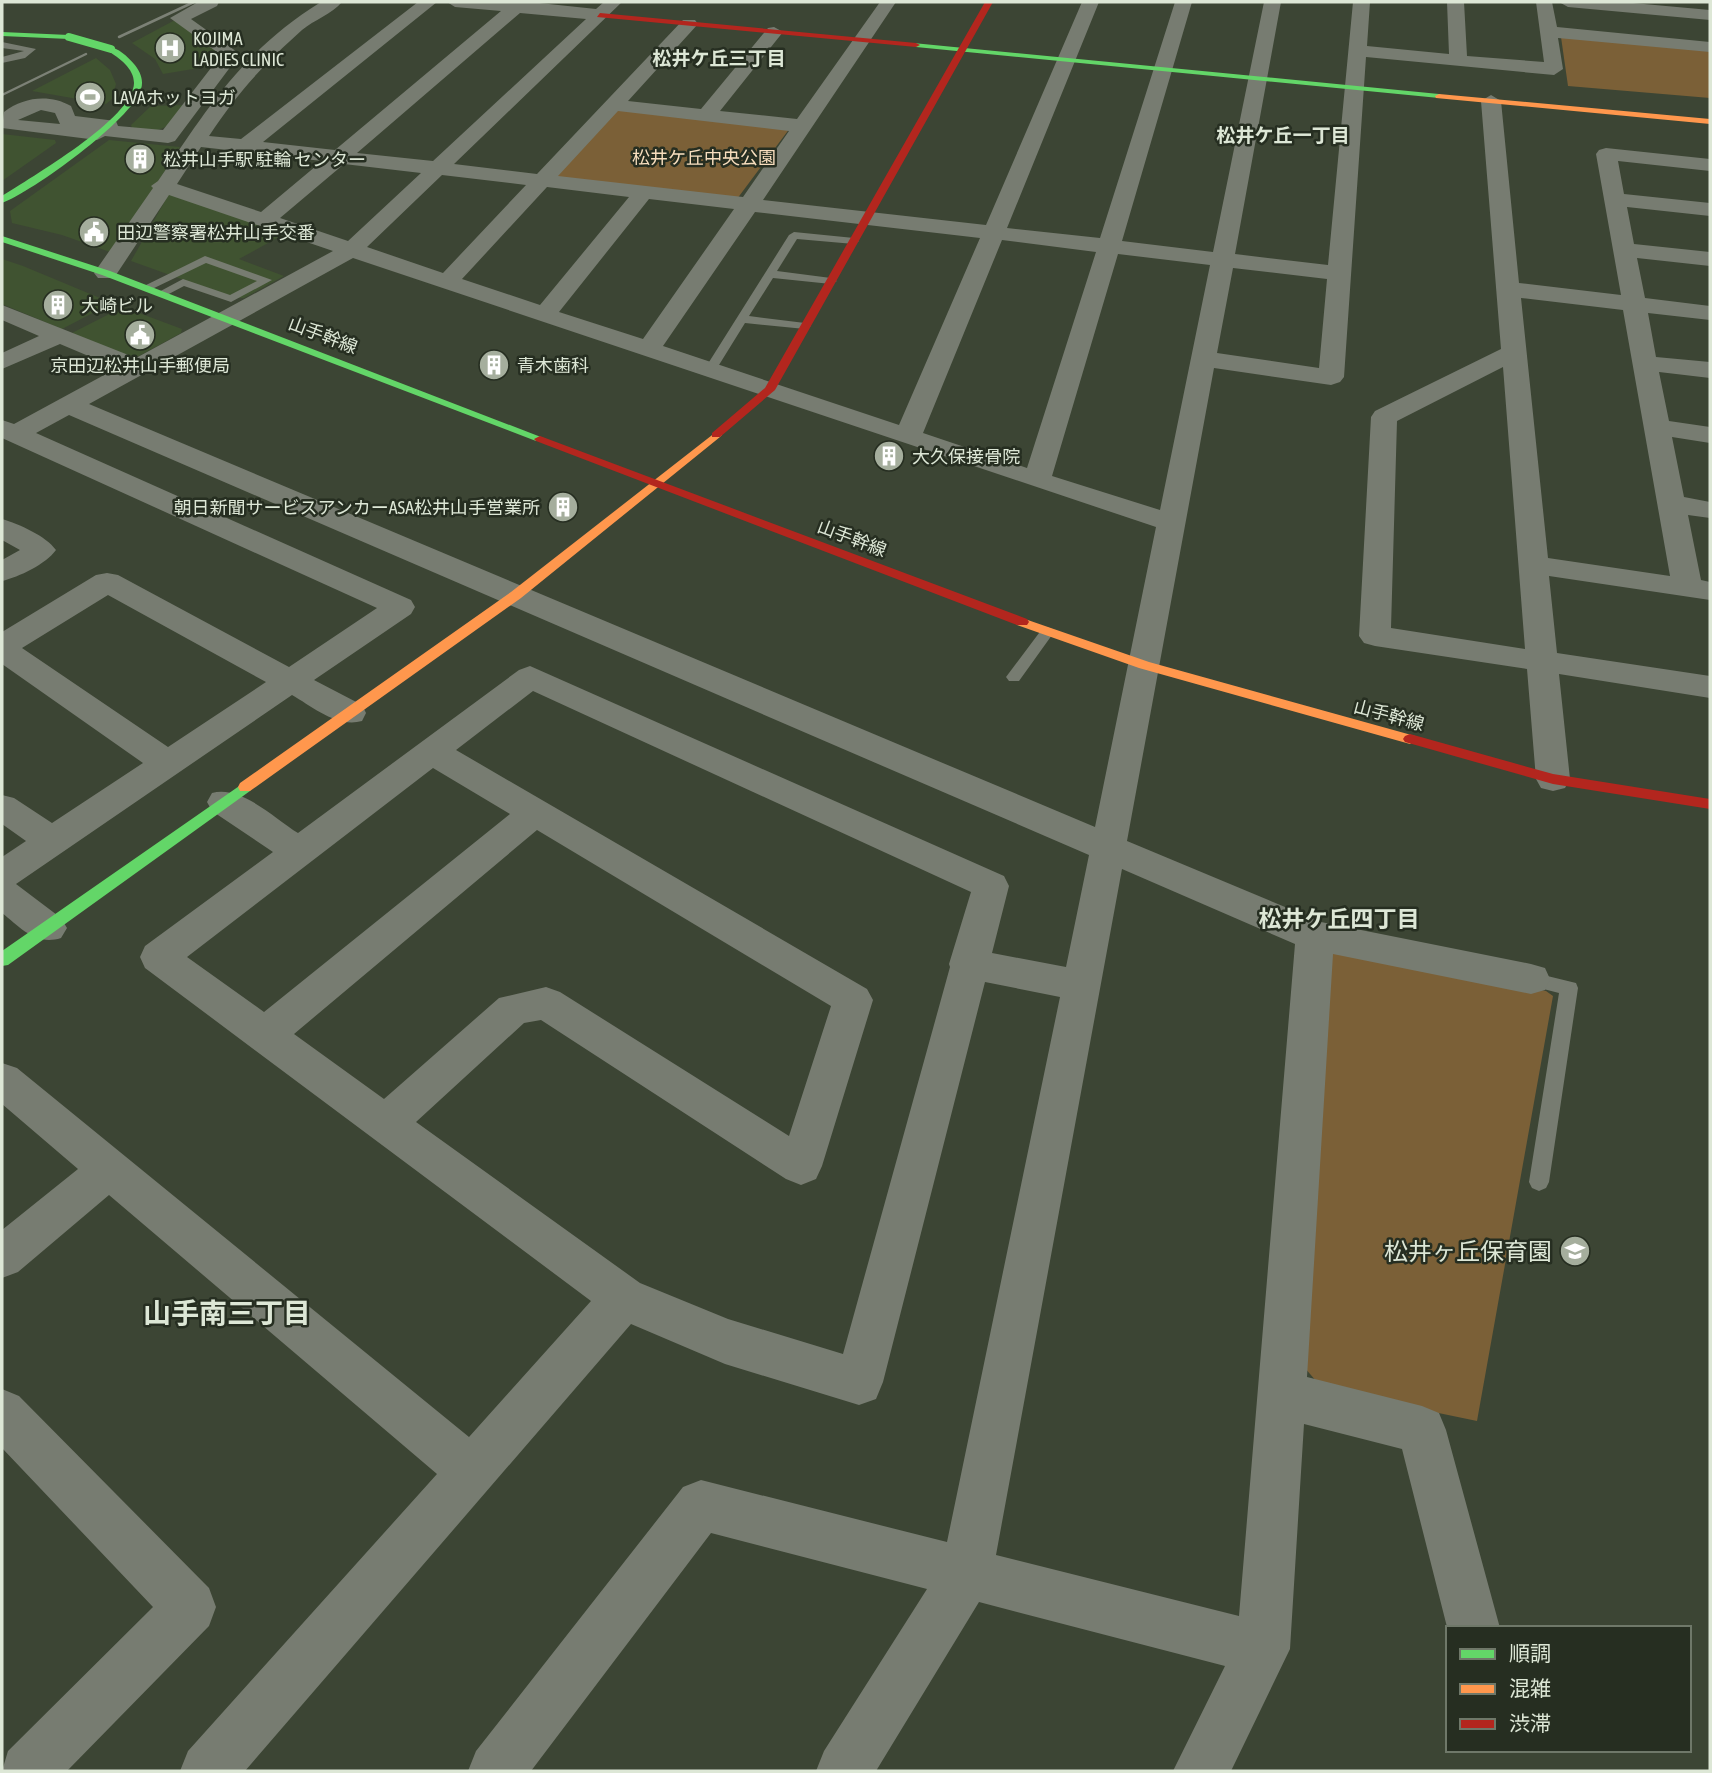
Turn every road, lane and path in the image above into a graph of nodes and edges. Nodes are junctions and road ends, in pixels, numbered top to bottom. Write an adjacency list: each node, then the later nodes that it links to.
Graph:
1 (211, 2): 37 (street)
2 (333, 2): 38 (street)
3 (428, 2): 39 (street)
4 (455, 2): 14 (street)
5 (888, 2): 21 (street)
6 (989, 2): 24 (street)
7 (1091, 2): 27 (street)
8 (1184, 2): 29 (street)
9 (1273, 2): 30 (street)
10 (1361, 2): 25 (street)
11 (1455, 2): 28 (street)
12 (1544, 2): 19 (street)
13 (1568, 2): 16 (street)
14 (518, 5): 15 (street); 40 (street)
15 (607, 8): 17 (street); 42 (street)
16 (1710, 15)
17 (689, 24): 18 (street); 33 (street)
18 (774, 32): 21 (street); 34 (street)
19 (1549, 32): 23 (street); 28 (street)
20 (2, 34): 37 (street, bridge)
21 (861, 40): 24 (street); 36 (street)
22 (2, 45): 26 (lane)
23 (1710, 47)
24 (962, 50): 27 (street); 50 (street)
25 (1357, 51): 28 (street); 31 (street)
26 (2, 60)
27 (1067, 60): 29 (street); 52 (street)
28 (1458, 60)
29 (1163, 69): 30 (street); 55 (street)
30 (1258, 78): 31 (street); 58 (street)
31 (1354, 88): 32 (street); 62 (street)
32 (1491, 101): 35 (street); 65 (street)
33 (613, 105): 34 (street); 43 (street)
34 (706, 115): 36 (street)
35 (1710, 122)
36 (802, 126): 48 (street)
37 (103, 130): 47 (street)
38 (194, 140): 39 (street); 44 (street)
39 (245, 146): 40 (street)
40 (338, 157): 42 (street); 51 (street)
41 (1710, 165): 46 (street)
42 (438, 168): 43 (street); 56 (street)
43 (542, 180): 45 (street); 64 (street)
44 (162, 186): 51 (street); 60 (street)
45 (644, 192): 48 (street); 70 (street)
46 (1614, 199): 49 (street); 57 (street)
47 (2, 200)
48 (748, 204): 50 (street); 75 (street)
49 (1710, 209)
50 (866, 218): 52 (street); 54 (street)
51 (264, 221): 56 (street)
52 (993, 233): 55 (street); 88 (street)
53 (2, 239): 60 (street, 山手幹線)
54 (854, 241): 61 (lane); 63 (street)
55 (1109, 247): 58 (street); 89 (street)
56 (351, 250): 64 (street); 71 (street)
57 (1624, 250): 59 (street); 67 (street)
58 (1222, 260): 62 (street); 77 (street)
59 (1710, 260)
60 (106, 272): 66 (street, 山手幹線)
61 (770, 274): 63 (lane); 72 (lane)
62 (1339, 274): 77 (street)
63 (831, 281): 73 (street)
64 (447, 282): 70 (street)
65 (1508, 289): 67 (street); 76 (street)
66 (154, 291): 66 (lane); 71 (street, 山手幹線)
67 (1634, 304): 69 (street); 79 (street)
68 (2, 312): 74 (street)
69 (1710, 313)
70 (544, 314): 75 (street)
71 (226, 318): 80 (street); 90 (street, 山手幹線)
72 (744, 319): 73 (lane); 81 (lane)
73 (805, 326): 83 (street)
74 (58, 336): 78 (street); 80 (street)
75 (649, 349): 81 (street)
76 (1514, 352): 95 (street); 101 (street)
77 (1203, 359): 93 (street)
78 (2, 362)
79 (1645, 363): 82 (street); 85 (street)
80 (136, 367): 84 (street)
81 (710, 370): 83 (street)
82 (1710, 370)
83 (769, 390): 88 (street); 90 (street)
84 (68, 405): 86 (street); 98 (street)
85 (1657, 427): 87 (street); 91 (street)
86 (9, 431): 104 (street)
87 (1710, 435)
88 (908, 436): 89 (street)
89 (1037, 480): 93 (street)
90 (658, 484): 98 (street); 99 (street, 山手幹線)
91 (1672, 504): 92 (street); 97 (street)
92 (1710, 510)
93 (1171, 523): 102 (street)
94 (2, 528): 96 (street)
95 (1533, 565): 97 (street); 101 (street)
96 (2, 572)
97 (1699, 590)
98 (516, 595): 106 (street); 115 (street)
99 (1047, 632): 102 (street, 山手幹線); 103 (lane)
100 (2, 647): 104 (street); 108 (street)
101 (1542, 661): 105 (street); 109 (street)
102 (1144, 665): 109 (street, 山手幹線); 115 (street)
103 (1014, 677)
104 (292, 680): 106 (street); 108 (street)
105 (1710, 687)
106 (350, 713): 110 (street)
107 (431, 751): 113 (street); 116 (street); 122 (street)
108 (168, 764): 114 (street)
109 (1553, 779): 111 (street, 山手幹線)
110 (224, 802): 116 (street); 119 (street)
111 (1710, 804)
112 (2, 807): 114 (street)
113 (535, 813): 125 (street); 127 (street)
114 (52, 841): 117 (street)
115 (1108, 849): 120 (street); 124 (street)
116 (299, 852): 125 (street)
117 (2, 875)
118 (2, 893): 119 (street)
119 (48, 928): 121 (street)
120 (1315, 936): 123 (street); 132 (street)
121 (2, 960)
122 (968, 964): 124 (street); 131 (street)
123 (1531, 979): 129 (lane)
124 (1082, 986): 135 (street)
125 (266, 1034): 127 (street)
126 (2, 1080): 128 (street)
127 (385, 1124): 131 (street)
128 (108, 1170): 130 (street); 134 (street)
129 (1539, 1182)
130 (2, 1257)
131 (624, 1298): 134 (street)
132 (1281, 1394): 136 (street); 137 (street)
133 (2, 1413): 138 (street)
134 (472, 1471): 139 (street)
135 (967, 1573): 137 (street); 140 (street); 141 (street)
136 (1472, 1626)
137 (1263, 1649): 142 (street)
138 (28, 1771)
139 (208, 1771)
140 (496, 1771)
141 (844, 1771)
142 (1201, 1771)

